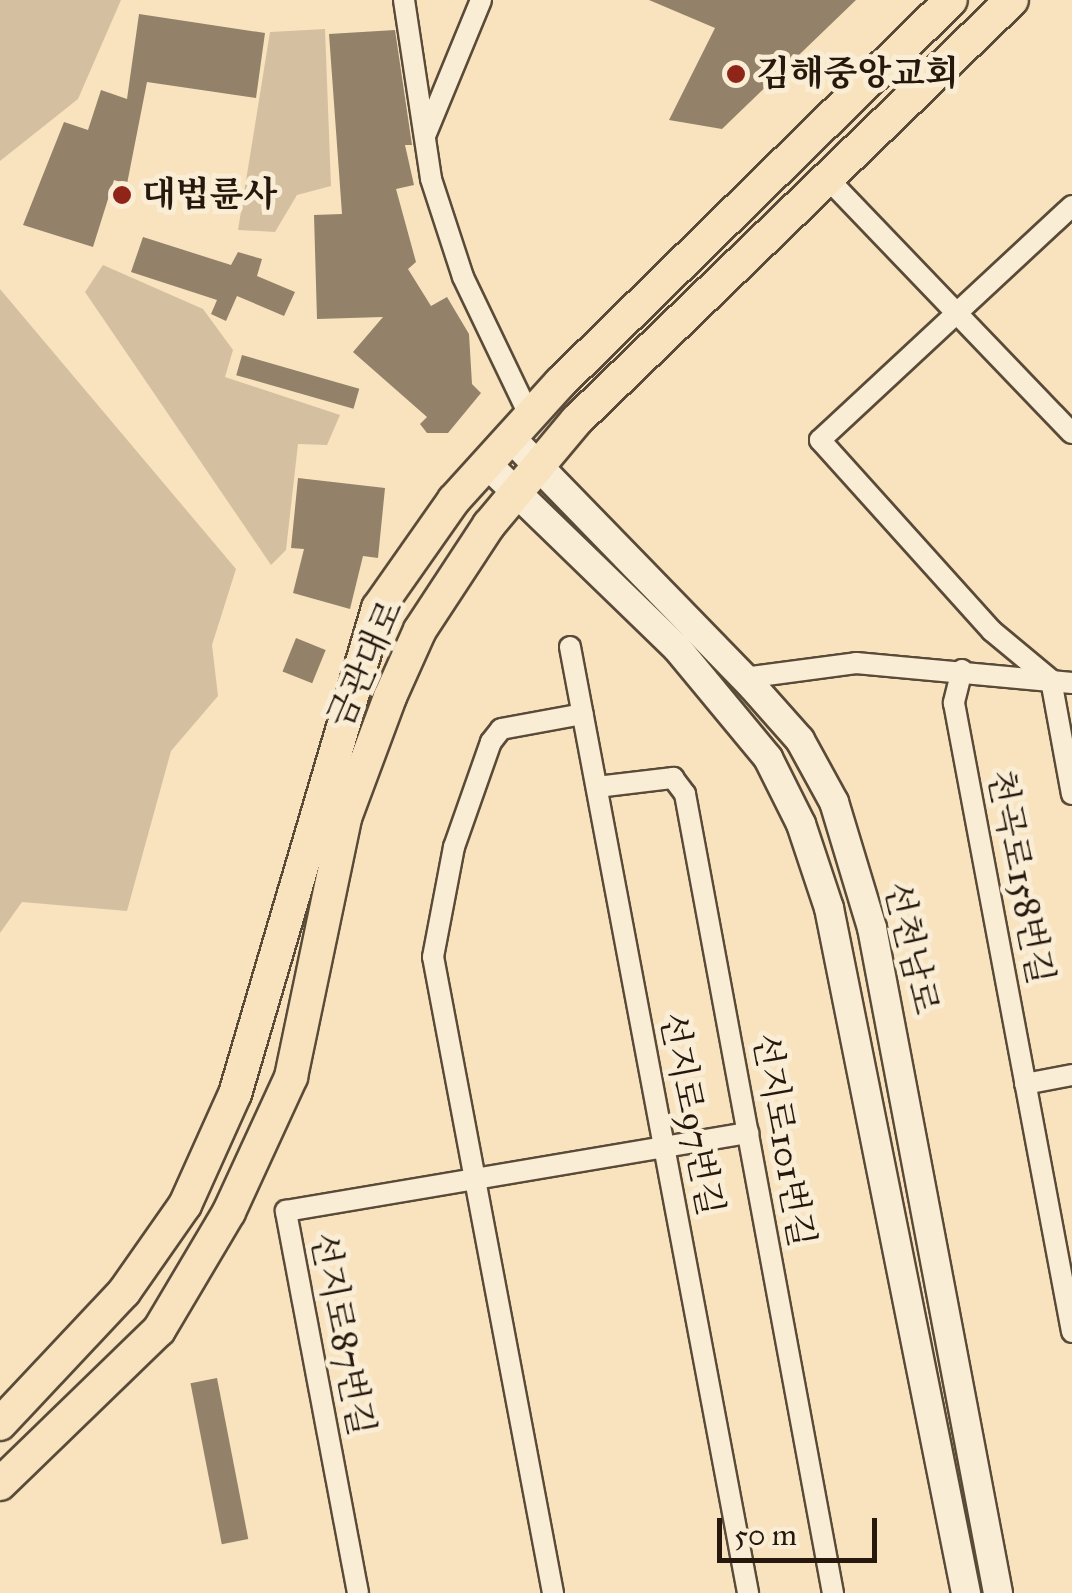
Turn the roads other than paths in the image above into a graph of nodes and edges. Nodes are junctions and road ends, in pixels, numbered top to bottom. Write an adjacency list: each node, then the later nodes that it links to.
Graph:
1 (404, 0): 5 (street)
2 (480, 0): 5 (street)
3 (950, 0): 8 (main road, 금관대로)
4 (1012, 0): 6 (main road, 금관대로)
5 (425, 136): 11 (street)
6 (830, 181): 9 (street); 10 (main road, 금관대로)
7 (1072, 206): 9 (street)
8 (686, 259): 10 (main road); 11 (main road, 금관대로)
9 (956, 311): 12 (street); 18 (street)
10 (653, 349): 14 (main road, 금관대로)
11 (520, 428): 13 (main road, 금관대로); 14 (main road, 선천남로)
12 (1072, 433)
13 (487, 464): 14 (main road, 선천남로); 28 (main road, 금관대로)
14 (526, 476): 17 (main road, 선천남로); 29 (main road, 금관대로); 34 (main road, 선천남로)
15 (570, 646): 19 (street, 선지로97번길)
16 (962, 670): 17 (street); 18 (street); 23 (street, 천곡로158번길)
17 (744, 678): 35 (main road, 선천남로)
18 (1061, 681): 21 (street)
19 (583, 714): 20 (street, 선지로97번길); 26 (street)
20 (597, 787): 24 (street, 선지로101번길); 25 (street, 선지로97번길)
21 (1072, 794)
22 (1072, 1075): 23 (street)
23 (1025, 1084): 27 (street, 천곡로158번길)
24 (748, 1132): 25 (street, 선지로87번길); 33 (street, 선지로101번길)
25 (664, 1146): 26 (street, 선지로87번길); 32 (street, 선지로97번길)
26 (470, 1180): 30 (street, 선지로87번길); 31 (street)
27 (1072, 1332)
28 (0, 1424)
29 (0, 1484)
30 (358, 1593)
31 (553, 1593)
32 (748, 1593)
33 (833, 1593)
34 (966, 1593)
35 (998, 1593)

